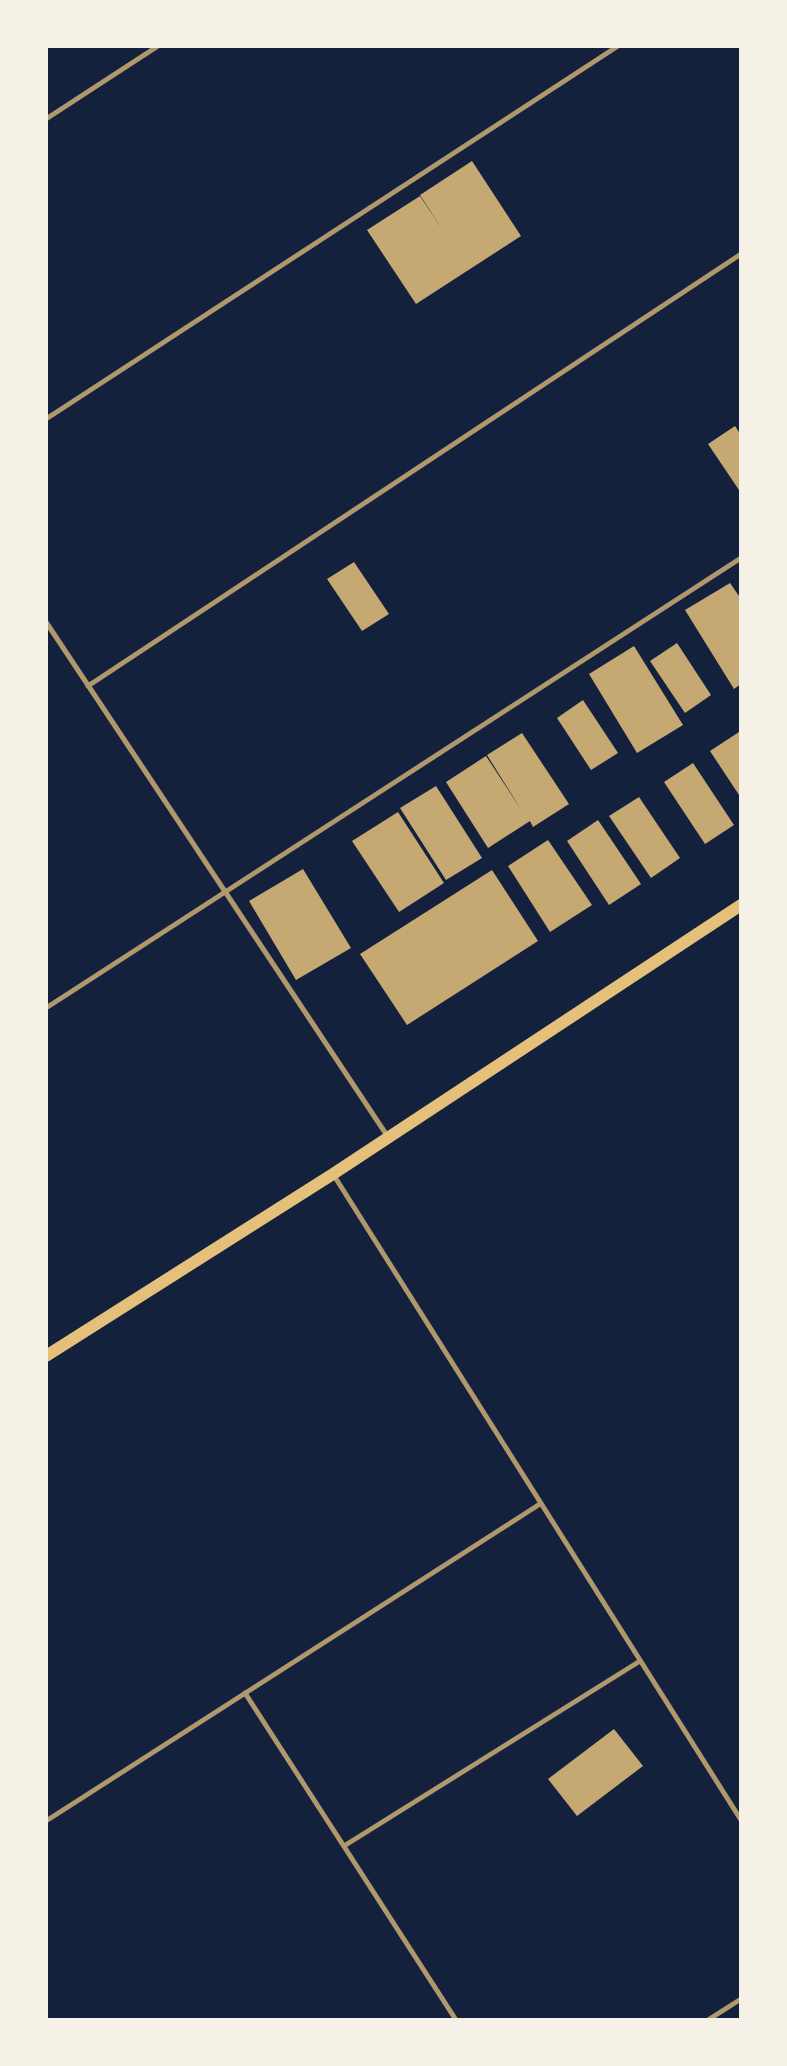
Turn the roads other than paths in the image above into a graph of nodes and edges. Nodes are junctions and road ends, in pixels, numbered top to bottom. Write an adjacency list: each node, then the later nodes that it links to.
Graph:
1 (158, 46): 3 (street)
2 (618, 46): 5 (street)
3 (46, 119)
4 (741, 254): 8 (street)
5 (46, 419)
6 (741, 558): 9 (street)
7 (46, 622): 8 (street)
8 (88, 686): 9 (street)
9 (224, 892): 11 (street); 12 (street)
10 (741, 905): 12 (main road)
11 (46, 1008)
12 (388, 1137): 13 (main road)
13 (333, 1174): 14 (main road); 15 (street)
14 (46, 1356)
15 (540, 1504): 16 (street); 17 (street)
16 (640, 1661): 18 (street); 20 (street)
17 (245, 1693): 19 (street); 20 (street)
18 (741, 1820)
19 (46, 1821)
20 (344, 1846): 22 (street)
21 (741, 1999): 23 (street)
22 (456, 2020)
23 (708, 2020)

